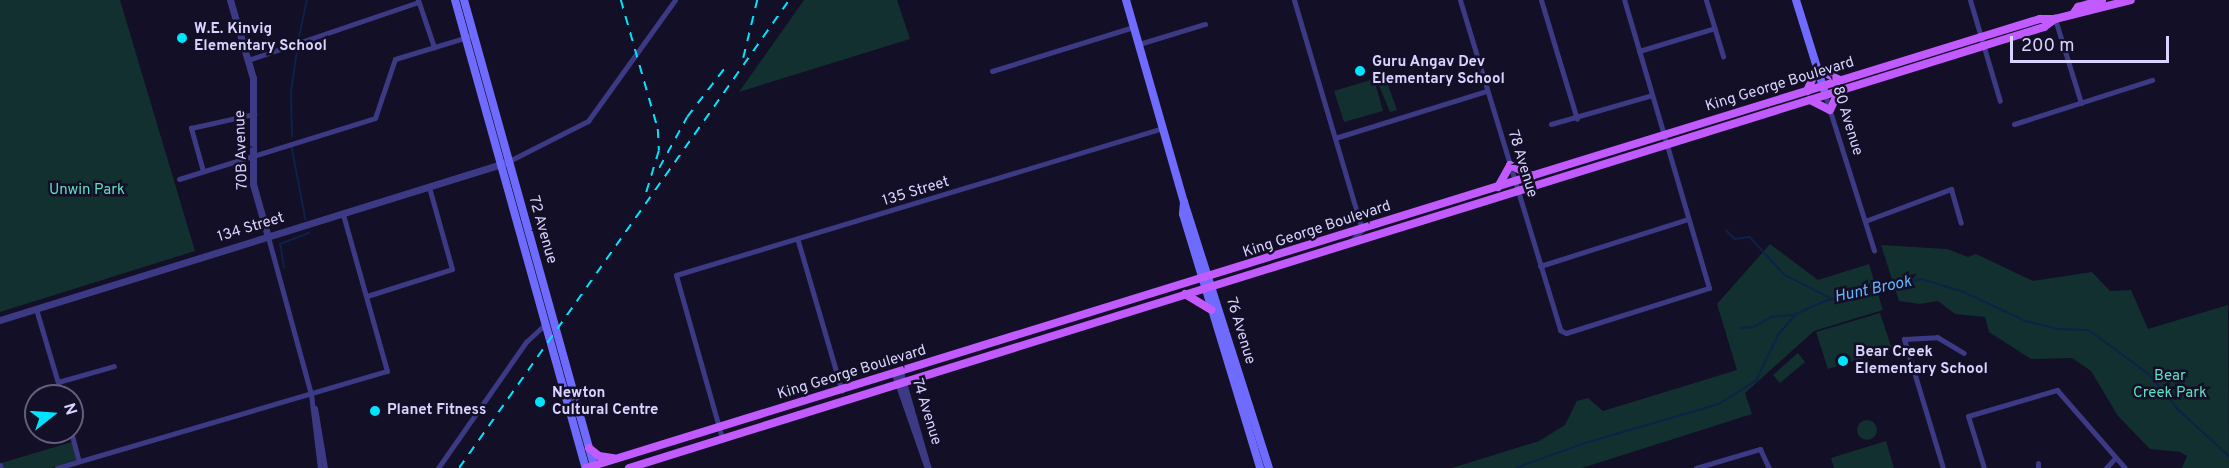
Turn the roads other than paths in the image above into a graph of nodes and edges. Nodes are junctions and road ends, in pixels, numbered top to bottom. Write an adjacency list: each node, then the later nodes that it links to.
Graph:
1 (230, 0): 28 (street, 70B Avenue)
2 (455, 0): 21 (main road, 72 Avenue)
3 (464, 0): 21 (main road, 72 Avenue)
4 (675, 0): 52 (street)
5 (1126, 0): 19 (main road, 76 Avenue)
6 (1294, 0): 49 (street)
7 (1460, 0): 36 (street, 78 Avenue)
8 (1541, 0): 44 (street)
9 (1624, 0): 26 (street)
10 (1706, 0): 20 (street)
11 (1796, 0): 29 (main road, 80 Avenue)
12 (1970, 0): 22 (street)
13 (2102, 0): 16 (main road, King George Boulevard)
14 (2131, 0): 16 (main road, King George Boulevard)
15 (418, 1): 25 (street); 28 (street)
16 (2073, 14): 17 (main road, King George Boulevard)
17 (2055, 19): 22 (main road, King George Boulevard); 24 (main road, King George Boulevard); 41 (street)
18 (1205, 24): 23 (street)
19 (1133, 27): 23 (main road, 76 Avenue); 30 (street)
20 (1715, 28): 26 (street); 27 (street)
21 (470, 36): 25 (street); 52 (main road, 72 Avenue)
22 (1981, 37): 24 (street); 31 (main road, King George Boulevard)
23 (1138, 44): 47 (main road, 76 Avenue)
24 (1983, 46): 35 (main road, King George Boulevard); 40 (street)
25 (434, 47): 51 (street)
26 (1639, 51): 37 (street)
27 (1723, 56)
28 (248, 60): 43 (street, 70B Avenue)
29 (1817, 69): 31 (main road); 33 (main road, 80 Avenue); 34 (main road)
30 (992, 71)
31 (1840, 80): 33 (main road, King George Boulevard)
32 (2152, 81): 41 (street)
33 (1822, 86): 34 (main road, King George Boulevard); 38 (main road, 80 Avenue)
34 (1807, 91): 48 (main road, King George Boulevard)
35 (1839, 91): 38 (main road, King George Boulevard); 42 (main road)
36 (1487, 92): 49 (street); 53 (street, 78 Avenue)
37 (1652, 95): 44 (street); 48 (street)
38 (1825, 95): 39 (main road, King George Boulevard); 42 (street, 80 Avenue)
39 (1810, 100): 42 (main road); 50 (main road, King George Boulevard)
40 (2000, 101)
41 (2081, 102): 46 (street)
42 (1830, 110): 63 (street, 80 Avenue)
43 (254, 114): 51 (street, 70B Avenue); 54 (street)
44 (1577, 119): 45 (street)
45 (1551, 124)
46 (2014, 124)
47 (1163, 128): 67 (street, 135 Street); 71 (main road, 76 Avenue)
48 (1664, 135): 50 (street); 55 (main road, King George Boulevard)
49 (1335, 138): 65 (street)
50 (1665, 145): 60 (main road, King George Boulevard); 62 (street)
51 (253, 155): 54 (street); 66 (street, 70B Avenue)
52 (505, 163): 58 (street, 134 Street); 77 (main road, 72 Avenue); 88 (main road, 72 Avenue)
53 (1510, 165): 55 (main road); 57 (street, 78 Avenue); 59 (main road)
54 (204, 171): 56 (street)
55 (1533, 176): 57 (main road, King George Boulevard)
56 (179, 179)
57 (1515, 182): 59 (main road, King George Boulevard); 60 (street, 78 Avenue)
58 (429, 186): 61 (street, 134 Street); 73 (street)
59 (1498, 186): 65 (main road, King George Boulevard)
60 (1518, 191): 68 (main road, King George Boulevard); 70 (street, 78 Avenue)
61 (344, 214): 66 (street, 134 Street); 73 (street)
62 (1688, 219): 70 (street); 70 (street, 78 Avenue)
63 (1865, 221): 64 (street); 69 (street, 80 Avenue)
64 (1961, 223)
65 (1362, 230): 68 (street); 71 (main road, King George Boulevard)
66 (268, 237): 74 (street, 134 Street); 83 (street, 70B Avenue)
67 (798, 241): 82 (street); 86 (street, 135 Street)
68 (1349, 243): 71 (main road, King George Boulevard)
69 (1874, 250)
70 (1540, 266)
71 (1207, 283): 72 (main road, King George Boulevard); 75 (main road, 76 Avenue); 80 (main road, King George Boulevard); 99 (main road, 76 Avenue)
72 (1185, 294): 75 (main road); 80 (main road, King George Boulevard)
73 (367, 296): 83 (street)
74 (36, 309): 76 (street, 134 Street); 81 (street)
75 (1212, 310): 99 (main road, 76 Avenue)
76 (0, 320)
77 (545, 324): 92 (main road, 72 Avenue); 96 (street)
78 (1964, 353): 102 (street)
79 (114, 366): 81 (street)
80 (899, 378): 82 (main road, King George Boulevard); 85 (main road, King George Boulevard); 98 (street, 74 Avenue)
81 (58, 382)
82 (842, 390): 85 (main road); 86 (main road, King George Boulevard)
83 (311, 394): 84 (street, 70B Avenue); 91 (street)
84 (313, 404): 94 (street); 95 (street)
85 (785, 418): 86 (main road, King George Boulevard)
86 (722, 433): 89 (main road, King George Boulevard); 97 (main road, King George Boulevard)
87 (74, 444): 91 (street)
88 (589, 448): 89 (main road); 92 (main road, 72 Avenue)
89 (618, 458): 92 (main road, King George Boulevard)
90 (2115, 458): 103 (street); 104 (street); 105 (street)
91 (79, 461): 93 (street)
92 (591, 467)
93 (57, 468)
94 (320, 468)
95 (325, 468)
96 (438, 468)
97 (628, 468)
98 (928, 468)
99 (1264, 468)
100 (1695, 468): 101 (street)
101 (1769, 468)
102 (1943, 468)
103 (1984, 468)
104 (2106, 468)
105 (2125, 468)

